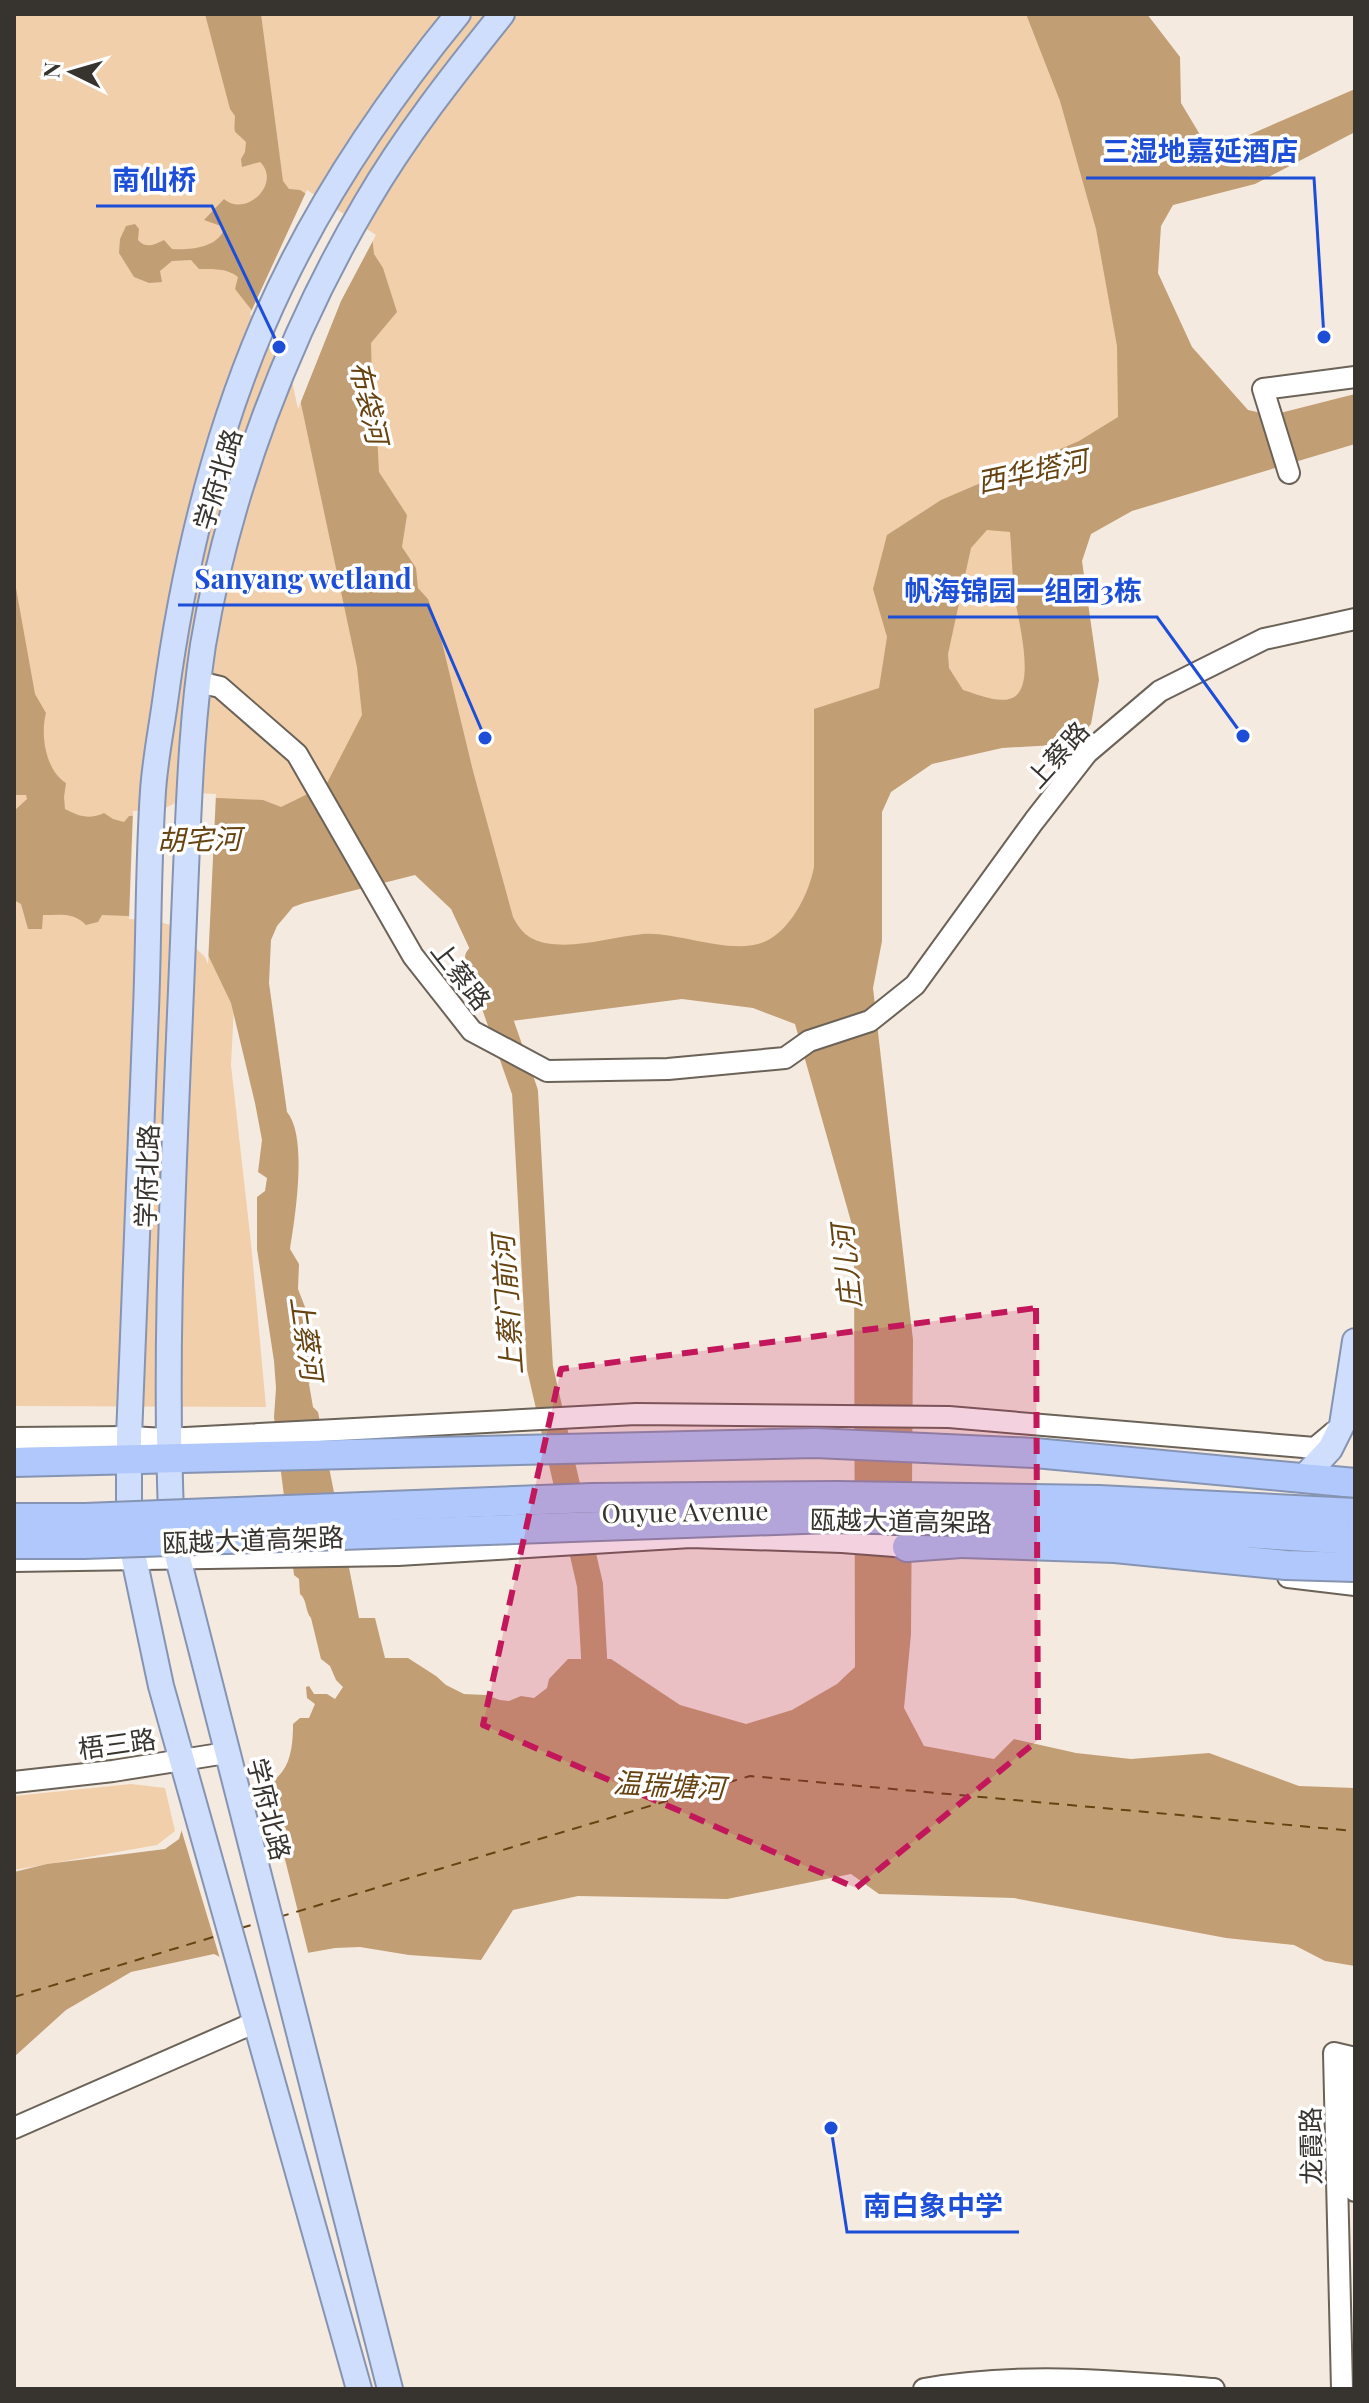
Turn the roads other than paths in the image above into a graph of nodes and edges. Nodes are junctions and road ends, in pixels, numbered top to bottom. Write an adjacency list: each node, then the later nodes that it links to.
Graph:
1 (458, 14): 11 (main road, 学府北路)
2 (502, 14): 6 (main road, 学府北路)
3 (1355, 377): 4 (street)
4 (1289, 473)
5 (1355, 619): 6 (street, 上蔡路)
6 (199, 682): 12 (main road, 学府北路)
7 (1355, 1341): 8 (main road)
8 (1342, 1425): 9 (street); 14 (main road)
9 (844, 1430): 12 (street); 12 (highway); 14 (highway)
10 (14, 1438): 11 (street)
11 (129, 1448): 12 (highway); 13 (highway); 23 (main road, 学府北路)
12 (167, 1448): 22 (main road, 学府北路)
13 (14, 1462)
14 (1304, 1477): 15 (highway)
15 (1355, 1483)
16 (1355, 1513): 17 (highway, 瓯越大道高架路, bridge)
17 (14, 1518)
18 (14, 1537): 23 (highway, Ouyue Avenue)
19 (1096, 1537): 22 (highway, Ouyue Avenue, bridge); 25 (street); 26 (highway, Ouyue Avenue)
20 (1355, 1540): 21 (highway, 瓯越大道高架路, bridge)
21 (14, 1544)
22 (174, 1546): 23 (highway, Ouyue Avenue); 24 (street); 31 (main road, 学府北路)
23 (131, 1547): 27 (street); 30 (main road, 学府北路)
24 (907, 1547): 25 (street); 28 (highway, bridge)
25 (1025, 1557): 29 (street)
26 (1355, 1557)
27 (14, 1561)
28 (1355, 1567)
29 (1355, 1585)
30 (182, 1760): 31 (street, 梧三路); 32 (street, 梧三路); 33 (main road, 学府北路)
31 (229, 1764): 37 (main road, 学府北路)
32 (14, 1782)
33 (256, 2022): 34 (street); 36 (main road, 学府北路)
34 (14, 2128)
35 (1355, 2191): 40 (street, 龙霞路)
36 (359, 2389)
37 (390, 2389)
38 (924, 2389): 39 (street)
39 (1214, 2389)
40 (1342, 2389)

